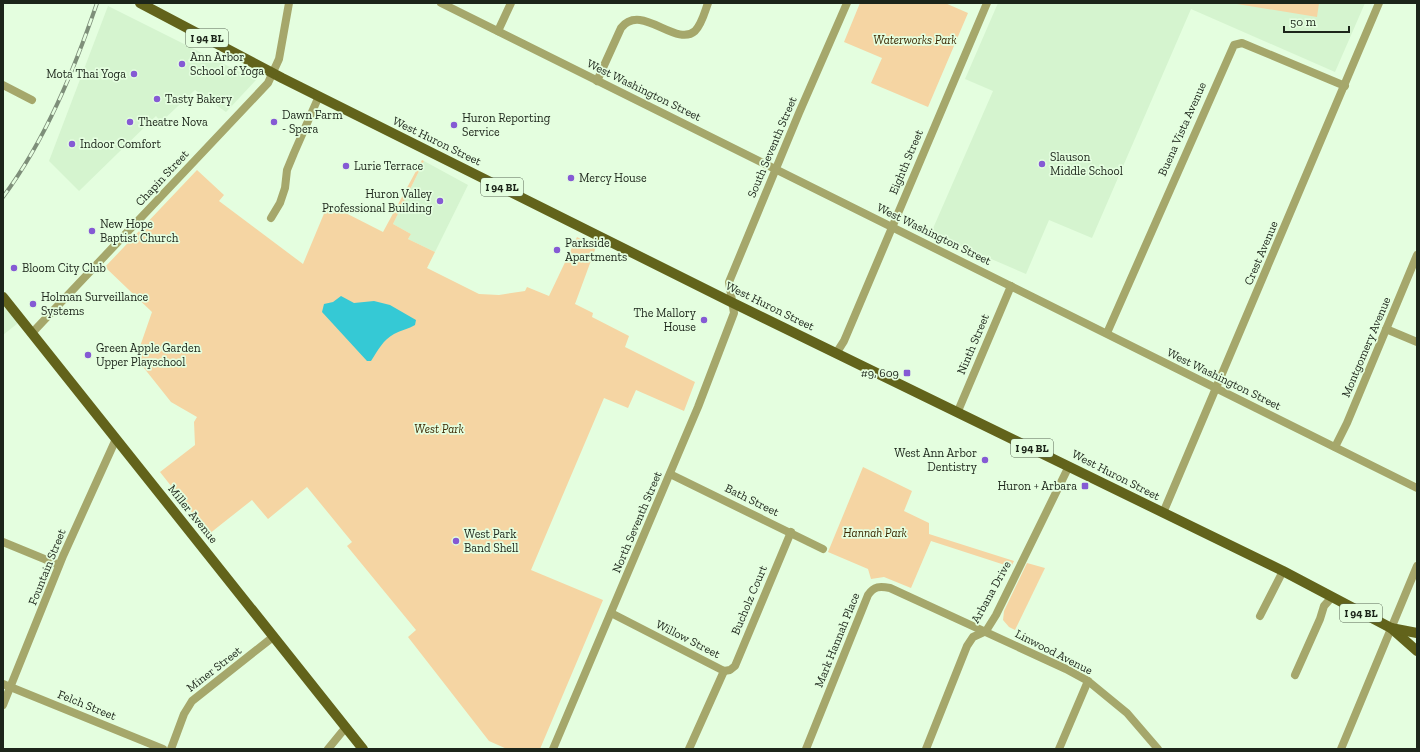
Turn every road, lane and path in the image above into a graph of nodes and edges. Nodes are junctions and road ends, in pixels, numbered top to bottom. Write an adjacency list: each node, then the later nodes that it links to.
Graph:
1 (140, 3): 10 (main road, West Huron Street / I 94 BL)
2 (290, 3): 10 (street, Chapin Street)
3 (441, 3): 9 (street, West Washington Street)
4 (511, 3): 9 (street)
5 (708, 3): 11 (street)
6 (987, 3): 18 (street, Eighth Street)
7 (1379, 3): 13 (street, Crest Avenue)
8 (844, 4): 16 (street, South Seventh Street)
9 (498, 31): 11 (street, West Washington Street)
10 (273, 73): 14 (main road, West Huron Street / I 94 BL); 24 (street, Chapin Street)
11 (597, 81): 16 (street, West Washington Street)
12 (3, 85): 15 (street)
13 (1345, 86): 25 (street, Buena Vista Avenue); 28 (street, Crest Avenue)
14 (319, 96): 17 (street); 22 (main road, West Huron Street / I 94 BL)
15 (32, 100)
16 (776, 169): 18 (street, West Washington Street); 22 (street, South Seventh Street)
17 (271, 218)
18 (891, 226): 20 (street, West Washington Street); 27 (street, Eighth Street)
19 (1417, 255): 23 (street, Montgomery Avenue)
20 (1010, 286): 25 (street, West Washington Street); 29 (street, Ninth Street)
21 (3, 297): 24 (main road, Miller Avenue)
22 (731, 302): 27 (main road, West Huron Street / I 94 BL); 33 (street, North Seventh Street)
23 (1386, 329): 26 (street); 31 (street, Montgomery Avenue)
24 (32, 333): 30 (main road, Miller Avenue)
25 (1106, 333): 28 (street, West Washington Street)
26 (1417, 342)
27 (837, 352): 29 (main road, West Huron Street / I 94 BL)
28 (1217, 388): 31 (street, West Washington Street); 35 (street, Crest Avenue)
29 (958, 411): 32 (main road, West Huron Street / I 94 BL)
30 (116, 439): 39 (street, Fountain Street); 48 (main road, Miller Avenue)
31 (1335, 447): 34 (street, West Washington Street)
32 (1069, 466): 35 (main road, West Huron Street / I 94 BL); 46 (street, Arbana Drive)
33 (670, 474): 36 (street, Bath Street); 43 (street, North Seventh Street)
34 (1417, 488)
35 (1163, 513): 41 (main road, West Huron Street / I 94 BL)
36 (791, 532): 38 (street, Bath Street); 50 (street, Bucholz Court)
37 (3, 542): 39 (street)
38 (823, 549)
39 (59, 565): 54 (street, Fountain Street)
40 (1417, 566): 45 (street)
41 (1283, 571): 42 (main road, West Huron Street / I 94 BL); 44 (street)
42 (1332, 597): 45 (main road, West Huron Street / I 94 BL); 51 (street)
43 (611, 613): 50 (street, Willow Street); 61 (street, North Seventh Street)
44 (1260, 616)
45 (1391, 628): 47 (main road, I 94 BL); 49 (main road); 67 (street)
46 (986, 632): 52 (street, Linwood Avenue); 63 (street, Mark Hannah Place); 64 (street, Arbana Drive)
47 (1417, 633)
48 (273, 637): 56 (main road, Miller Avenue); 58 (street, Miner Street)
49 (1417, 651)
50 (724, 670): 62 (street, Willow Street)
51 (1295, 675)
52 (1088, 681): 65 (street); 66 (street, Linwood Avenue)
53 (3, 684): 54 (street, Felch Street)
54 (11, 688): 55 (street, Fountain Street); 57 (street, Felch Street)
55 (3, 705)
56 (346, 727): 59 (street); 60 (main road, Miller Avenue)
57 (163, 749)
58 (171, 749)
59 (328, 749)
60 (363, 749)
61 (553, 749)
62 (689, 749)
63 (806, 749)
64 (926, 749)
65 (1059, 749)
66 (1158, 749)
67 (1341, 749)

